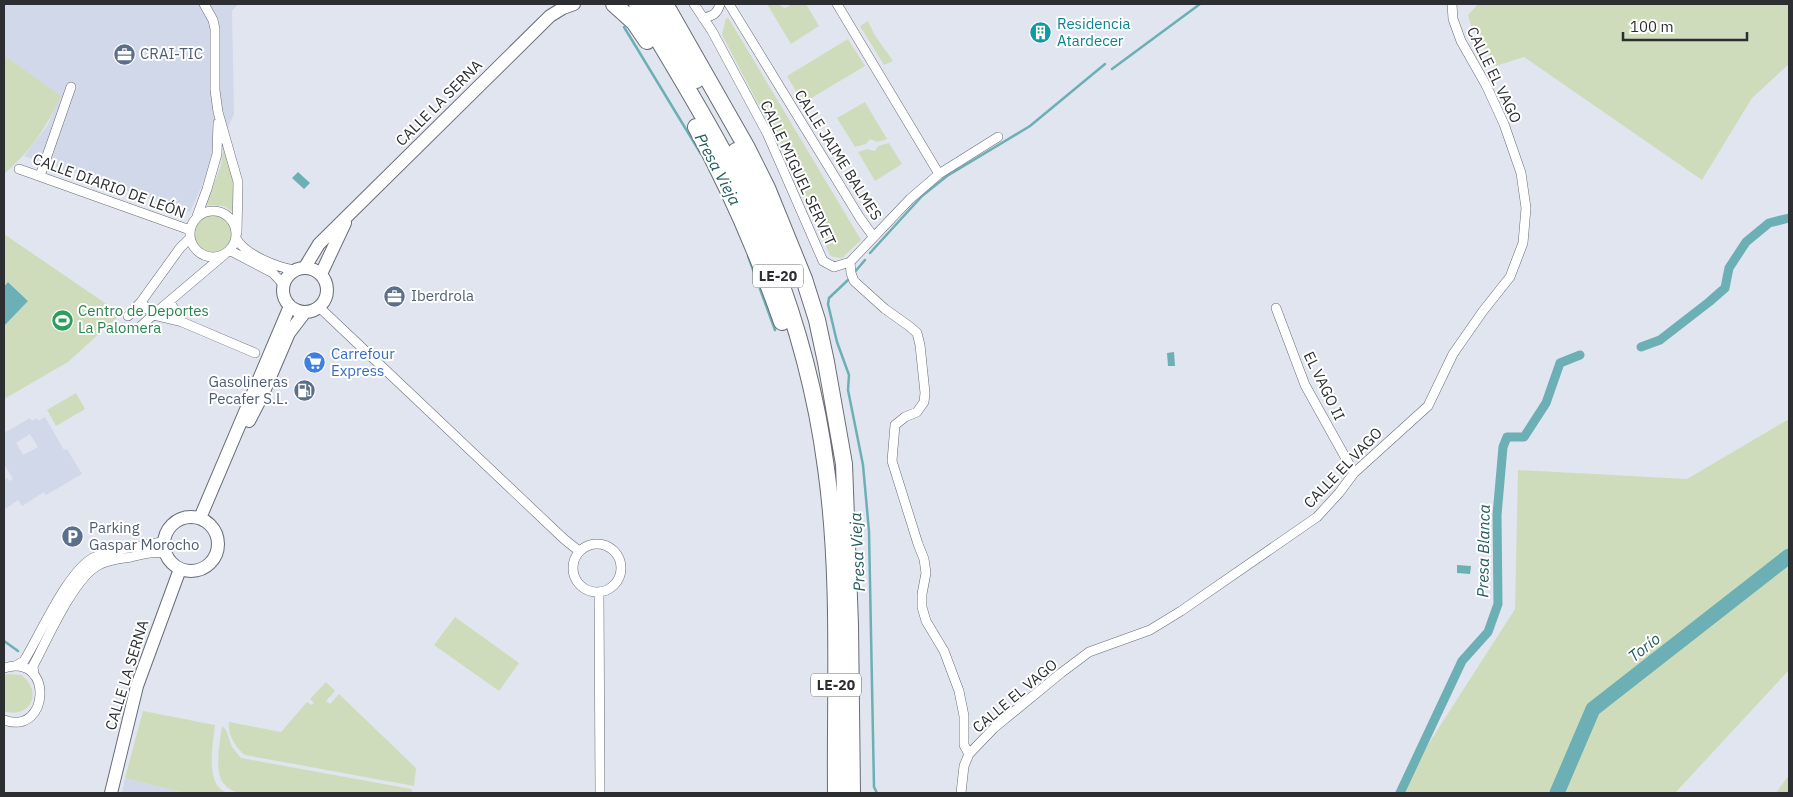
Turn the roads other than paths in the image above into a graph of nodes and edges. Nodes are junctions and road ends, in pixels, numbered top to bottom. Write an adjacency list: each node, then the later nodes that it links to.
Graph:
1 (204, 4): 17 (street)
2 (556, 4): 13 (street, CALLE LA SERNA)
3 (574, 4): 13 (street, CALLE LA SERNA)
4 (614, 4): 50 (highway)
5 (637, 4): 50 (highway, LE-20)
6 (651, 4): 46 (highway, LE-20)
7 (666, 4): 46 (highway)
8 (694, 4): 14 (street, CALLE MIGUEL SERVET)
9 (729, 4): 26 (street, CALLE JAIME BALMES)
10 (837, 4): 20 (street)
11 (1452, 4): 43 (street, CALLE EL VAGO)
12 (719, 8): 14 (street); 15 (street)
13 (550, 16): 22 (street, CALLE LA SERNA)
14 (703, 18): 15 (street, CALLE MIGUEL SERVET)
15 (712, 31): 28 (street, CALLE MIGUEL SERVET)
16 (71, 87): 21 (street)
17 (218, 112): 23 (street); 25 (street)
18 (998, 137): 20 (street, CALLE JAIME BALMES)
19 (19, 169): 21 (street, CALLE DIARIO DE LEÓN)
20 (940, 174): 26 (street, CALLE JAIME BALMES)
21 (40, 176): 24 (street, CALLE DIARIO DE LEÓN)
22 (351, 212): 29 (street, CALLE LA SERNA); 30 (street, CALLE LA SERNA)
23 (197, 216): 24 (street); 25 (street)
24 (190, 234): 27 (street); 32 (street)
25 (236, 236): 27 (street); 29 (street)
26 (873, 236): 28 (street)
27 (228, 252): 31 (street); 33 (street)
28 (850, 262): 56 (street)
29 (300, 269): 30 (street); 31 (street, CALLE LA SERNA)
30 (321, 274): 35 (street)
31 (284, 285): 34 (street)
32 (141, 302): 38 (street); 39 (street)
33 (170, 302): 38 (street); 40 (street)
34 (290, 306): 37 (street); 44 (street)
35 (319, 307): 37 (street); 48 (street)
36 (1276, 308): 43 (street, EL VAGO II)
37 (305, 312): 44 (street)
38 (153, 315): 40 (street); 41 (street)
39 (128, 316)
40 (182, 322): 42 (street)
41 (141, 326)
42 (255, 353)
43 (1354, 473): 56 (street, CALLE EL VAGO)
44 (220, 474): 45 (street)
45 (200, 518): 47 (street); 49 (street)
46 (846, 521): 60 (highway, LE-20)
47 (164, 547): 49 (street); 52 (street); 54 (street)
48 (579, 552): 51 (street); 51 (street)
49 (180, 569): 57 (street, CALLE LA SERNA)
50 (835, 576): 59 (highway, LE-20)
51 (599, 592): 58 (street)
52 (15, 666): 53 (street); 54 (street)
53 (4, 668)
54 (34, 675): 55 (street)
55 (4, 720)
56 (969, 754): 61 (street, CALLE EL VAGO)
57 (111, 793)
58 (600, 793)
59 (836, 793)
60 (852, 793)
61 (961, 793)

